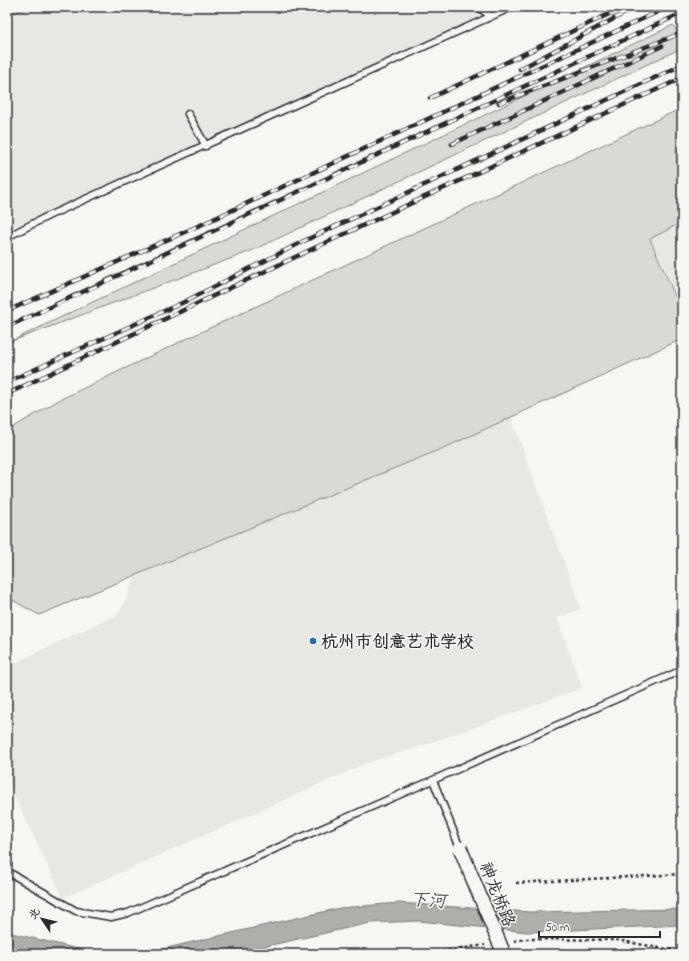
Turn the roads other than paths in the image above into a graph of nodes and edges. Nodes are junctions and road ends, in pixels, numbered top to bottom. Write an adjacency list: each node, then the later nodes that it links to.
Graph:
1 (478, 7): 3 (lane)
2 (512, 7): 3 (lane)
3 (491, 16): 5 (lane)
4 (188, 114): 5 (lane)
5 (206, 146): 6 (lane)
6 (7, 237)
7 (682, 670): 8 (lane)
8 (433, 780): 9 (lane); 10 (lane)
9 (460, 848): 11 (street, 神龙桥路, bridge)
10 (10, 873)
11 (504, 954)

